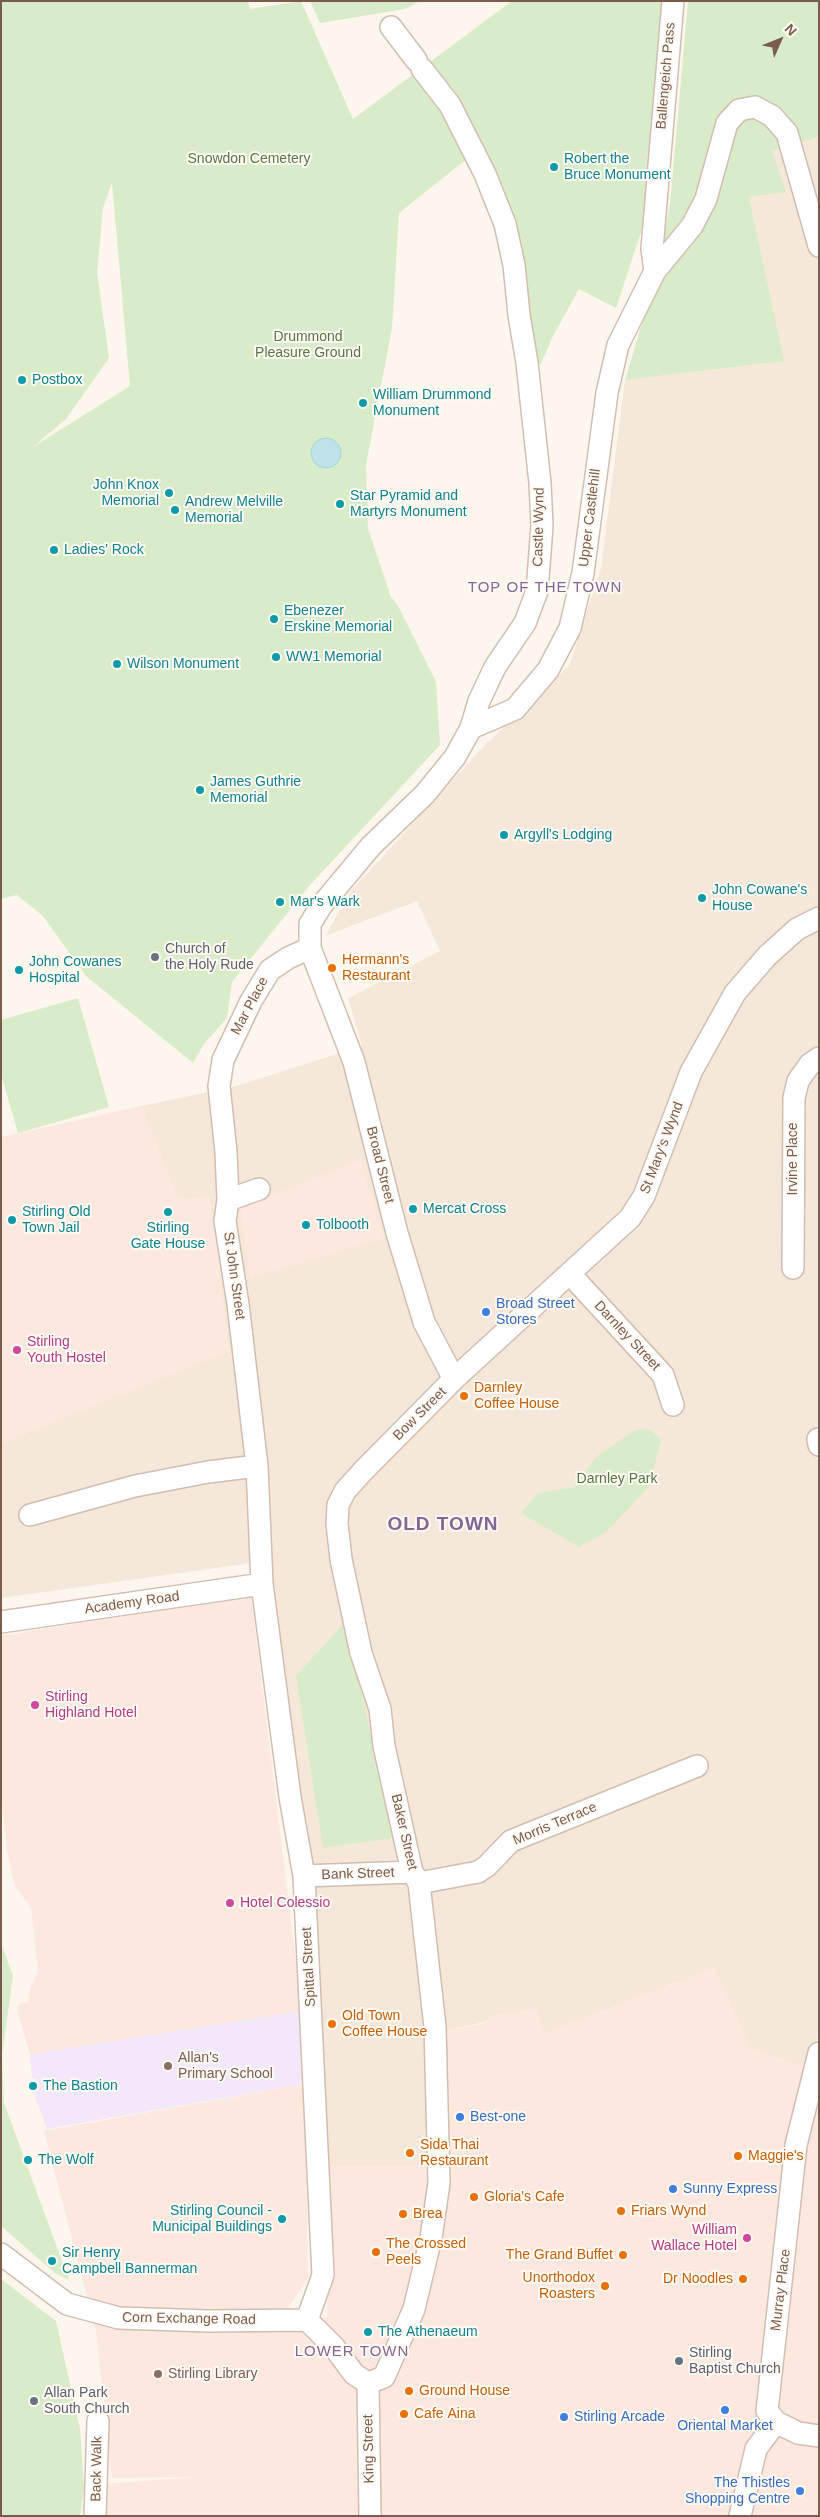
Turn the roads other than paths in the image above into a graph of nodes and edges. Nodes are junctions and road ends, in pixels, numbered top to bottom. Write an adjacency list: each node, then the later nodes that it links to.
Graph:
1 (672, 1): 4 (street, Ballengeich Pass)
2 (391, 27): 5 (street, Castle Wynd)
3 (819, 246): 4 (street, Upper Castlehill)
4 (655, 271): 5 (street, Upper Castlehill)
5 (471, 728): 7 (street, Castle Wynd)
6 (819, 918): 13 (street, St Mary's Wynd)
7 (310, 948): 9 (street, Mar Place); 14 (street, Broad Street)
8 (819, 1058): 12 (street, Irvine Place)
9 (219, 1086): 11 (street, St John Street)
10 (259, 1189): 11 (street)
11 (228, 1200): 17 (street, St John Street)
12 (793, 1268)
13 (570, 1274): 14 (street, St Mary's Wynd); 15 (street, Darnley Street)
14 (454, 1379): 16 (street, Bow Street)
15 (673, 1404)
16 (386, 1448): 23 (street, Baker Street)
17 (257, 1466): 18 (street); 19 (street, St John Street)
18 (30, 1515)
19 (262, 1584): 20 (street, Academy Road); 22 (street, Spittal Street)
20 (1, 1622)
21 (697, 1766): 23 (street, Morris Terrace)
22 (304, 1876): 23 (street, Bank Street); 27 (street, Spittal Street)
23 (416, 1878): 28 (street, Baker Street)
24 (819, 2053): 25 (street, Murray Place)
25 (815, 2087): 30 (street, Murray Place)
26 (1, 2254): 27 (street, Corn Exchange Road)
27 (307, 2320): 28 (street)
28 (368, 2383): 33 (street, King Street)
29 (98, 2421): 32 (street, Back Walk)
30 (776, 2422): 31 (street); 34 (street)
31 (819, 2436)
32 (95, 2516)
33 (370, 2516)
34 (740, 2516)

